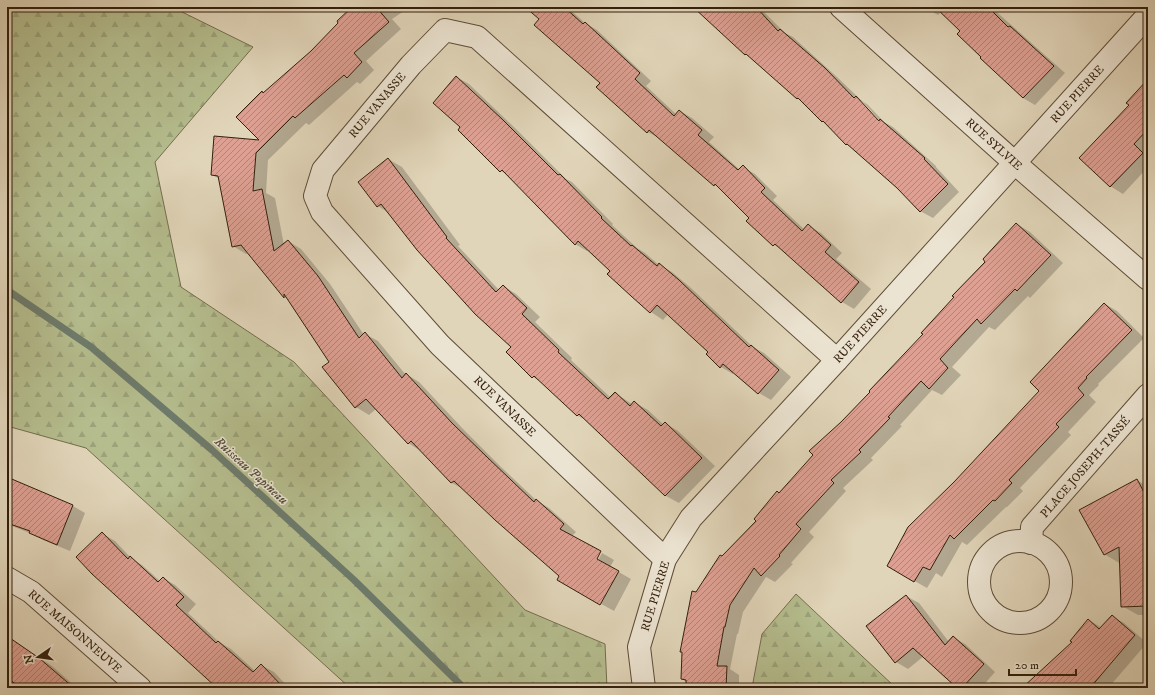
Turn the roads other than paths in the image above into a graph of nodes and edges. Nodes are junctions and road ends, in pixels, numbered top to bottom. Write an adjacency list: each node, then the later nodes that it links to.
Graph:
1 (841, 7): 3 (street, RUE SYLVIE)
2 (1148, 15): 3 (street, RUE PIERRE)
3 (1015, 163): 4 (street, RUE SYLVIE); 5 (street, RUE PIERRE)
4 (1148, 278)
5 (837, 360): 8 (street, RUE PIERRE); 8 (street, RUE VANASSE)
6 (1148, 394): 7 (street, PLACE JOSEPH-TASSÉ)
7 (1031, 543)
8 (665, 559): 11 (street, RUE PIERRE)
9 (7, 578): 10 (street, RUE MAISONNEUVE)
10 (140, 688)
11 (644, 688)

